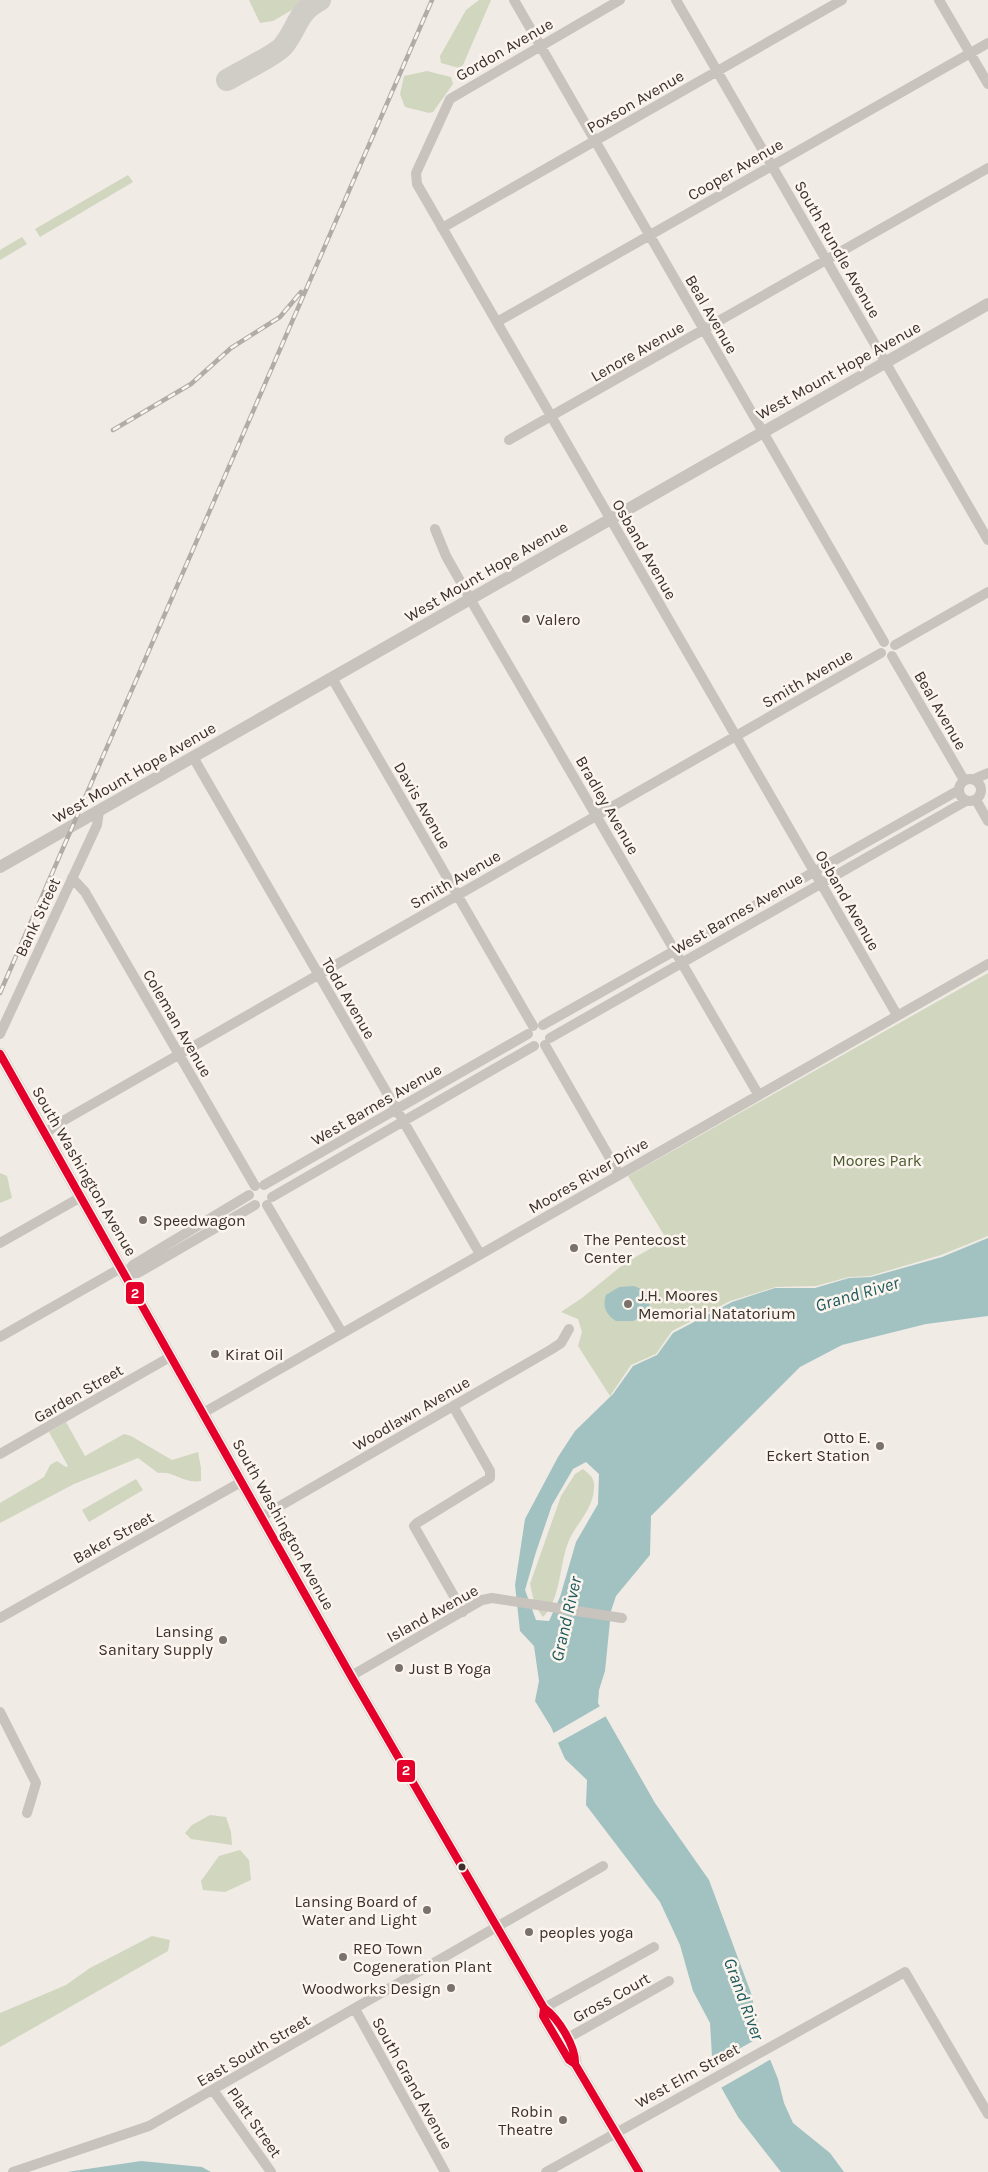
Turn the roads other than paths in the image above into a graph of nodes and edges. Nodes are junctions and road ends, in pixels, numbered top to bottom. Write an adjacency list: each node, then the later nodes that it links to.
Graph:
1 (514, 0): 7 (street, Beal Avenue)
2 (620, 0): 7 (street, Gordon Avenue)
3 (676, 0): 9 (street, South Rundle Avenue)
4 (842, 0): 9 (street, Poxson Avenue)
5 (939, 0): 8 (street)
6 (988, 43): 8 (street, Cooper Avenue)
7 (541, 46): 11 (street, Gordon Avenue); 12 (street, Beal Avenue)
8 (970, 53): 10 (street); 13 (street, Cooper Avenue)
9 (717, 70): 12 (street, Poxson Avenue); 13 (street, South Rundle Avenue)
10 (988, 84)
11 (455, 94): 15 (street, Osband Avenue)
12 (596, 140): 15 (street, Poxson Avenue); 16 (street, Beal Avenue)
13 (772, 166): 16 (street, Cooper Avenue); 17 (street, South Rundle Avenue)
14 (988, 168): 17 (street, Lenore Avenue)
15 (442, 228): 19 (street, Osband Avenue)
16 (650, 235): 19 (street, Cooper Avenue); 20 (street, Beal Avenue)
17 (826, 260): 20 (street, Lenore Avenue); 21 (street, South Rundle Avenue)
18 (988, 304): 21 (street, West Mount Hope Avenue)
19 (497, 322): 22 (street, Osband Avenue)
20 (704, 329): 22 (street, Lenore Avenue); 23 (street, Beal Avenue)
21 (886, 362): 23 (street, West Mount Hope Avenue); 27 (street, South Rundle Avenue)
22 (551, 417): 24 (street, Lenore Avenue); 25 (street, Osband Avenue)
23 (762, 431): 25 (street, West Mount Hope Avenue); 30 (street, Beal Avenue)
24 (508, 440)
25 (610, 519): 29 (street, West Mount Hope Avenue); 34 (street, Osband Avenue)
26 (435, 529): 29 (street, Bradley Avenue)
27 (988, 540)
28 (988, 592): 30 (street)
29 (471, 598): 33 (street, West Mount Hope Avenue); 40 (street, Bradley Avenue)
30 (890, 643): 31 (street); 32 (street)
31 (881, 652): 32 (street); 34 (street, Smith Avenue)
32 (892, 656): 37 (street, Beal Avenue)
33 (332, 678): 35 (street, West Mount Hope Avenue); 46 (street, Davis Avenue)
34 (736, 736): 40 (street, Smith Avenue); 43 (street, Osband Avenue)
35 (193, 757): 39 (street, West Mount Hope Avenue); 50 (street, Todd Avenue)
36 (988, 773): 37 (street, West Barnes Avenue)
37 (966, 783): 38 (street); 38 (street); 43 (street, West Barnes Avenue)
38 (978, 795): 41 (street); 45 (street, West Barnes Avenue)
39 (99, 811): 42 (street, West Mount Hope Avenue); 44 (street, Bank Street)
40 (596, 815): 46 (street, Smith Avenue); 47 (street, Bradley Avenue)
41 (988, 821)
42 (0, 867)
43 (814, 872): 45 (street, Osband Avenue); 47 (street, West Barnes Avenue)
44 (72, 878): 53 (street, Bank Street); 56 (street, Coleman Avenue)
45 (820, 883): 48 (street, West Barnes Avenue); 51 (street, Osband Avenue)
46 (458, 895): 50 (street, Smith Avenue); 52 (street, Davis Avenue)
47 (674, 951): 48 (street, Bradley Avenue); 52 (street, West Barnes Avenue)
48 (682, 963): 54 (street, West Barnes Avenue); 57 (street, Bradley Avenue)
49 (988, 964): 51 (street, Moores River Drive)
50 (318, 974): 56 (street, Smith Avenue); 58 (street, Todd Avenue)
51 (897, 1015): 57 (street, Moores River Drive)
52 (535, 1028): 54 (street); 54 (street); 58 (street, West Barnes Avenue)
53 (0, 1034)
54 (543, 1043): 59 (street, West Barnes Avenue); 61 (street)
55 (0, 1054): 60 (street, South Washington Avenue)
56 (179, 1054): 60 (street, Smith Avenue); 62 (street, Coleman Avenue)
57 (758, 1094): 61 (street, Moores River Drive)
58 (396, 1109): 59 (street, Todd Avenue); 62 (street, West Barnes Avenue)
59 (403, 1121): 65 (street, West Barnes Avenue); 68 (street, Todd Avenue)
60 (46, 1134): 64 (street, South Washington Avenue)
61 (619, 1174): 68 (street, Moores River Drive)
62 (260, 1185): 63 (street); 65 (street, Coleman Avenue)
63 (249, 1195): 66 (street); 69 (street)
64 (81, 1197): 67 (street); 69 (street, South Washington Avenue)
65 (269, 1201): 66 (street); 71 (street)
66 (255, 1205): 69 (street)
67 (0, 1243)
68 (480, 1254): 71 (street, Moores River Drive)
69 (123, 1271): 72 (street); 73 (street, South Washington Avenue)
70 (569, 1329): 74 (street, Woodlawn Avenue)
71 (342, 1333): 75 (street, Moores River Drive)
72 (0, 1337)
73 (170, 1357): 75 (street, South Washington Avenue); 76 (street, Garden Street)
74 (453, 1406): 78 (street, Woodlawn Avenue); 79 (street)
75 (203, 1413): 77 (street, South Washington Avenue)
76 (0, 1454)
77 (241, 1482): 78 (street, South Washington Avenue); 80 (street, Baker Street)
78 (261, 1517): 82 (street, South Washington Avenue)
79 (463, 1612): 81 (street, Island Avenue); 82 (street, Island Avenue)
80 (0, 1618)
81 (622, 1618)
82 (351, 1676): 86 (street, South Washington Avenue)
83 (0, 1712): 84 (street)
84 (27, 1813)
85 (603, 1866): 86 (street, East South Street)
86 (497, 1926): 89 (street, South Washington Avenue); 90 (street, East South Street)
87 (654, 1946): 89 (street)
88 (670, 1981): 91 (street, Gross Court)
89 (544, 2008): 91 (street, South Washington Avenue); 92 (street, South Washington Avenue)
90 (355, 2009): 93 (street, East South Street); 98 (street, South Grand Avenue)
91 (566, 2039): 92 (street, South Washington Avenue)
92 (575, 2064): 95 (street, South Washington Avenue)
93 (214, 2090): 96 (street, East South Street); 97 (street, Platt Street)
94 (988, 2114): 95 (street, West Elm Street)
95 (615, 2132): 99 (street, West Elm Street); 100 (street, South Washington Avenue)
96 (13, 2172)
97 (272, 2172)
98 (446, 2172)
99 (546, 2172)
100 (639, 2172)

